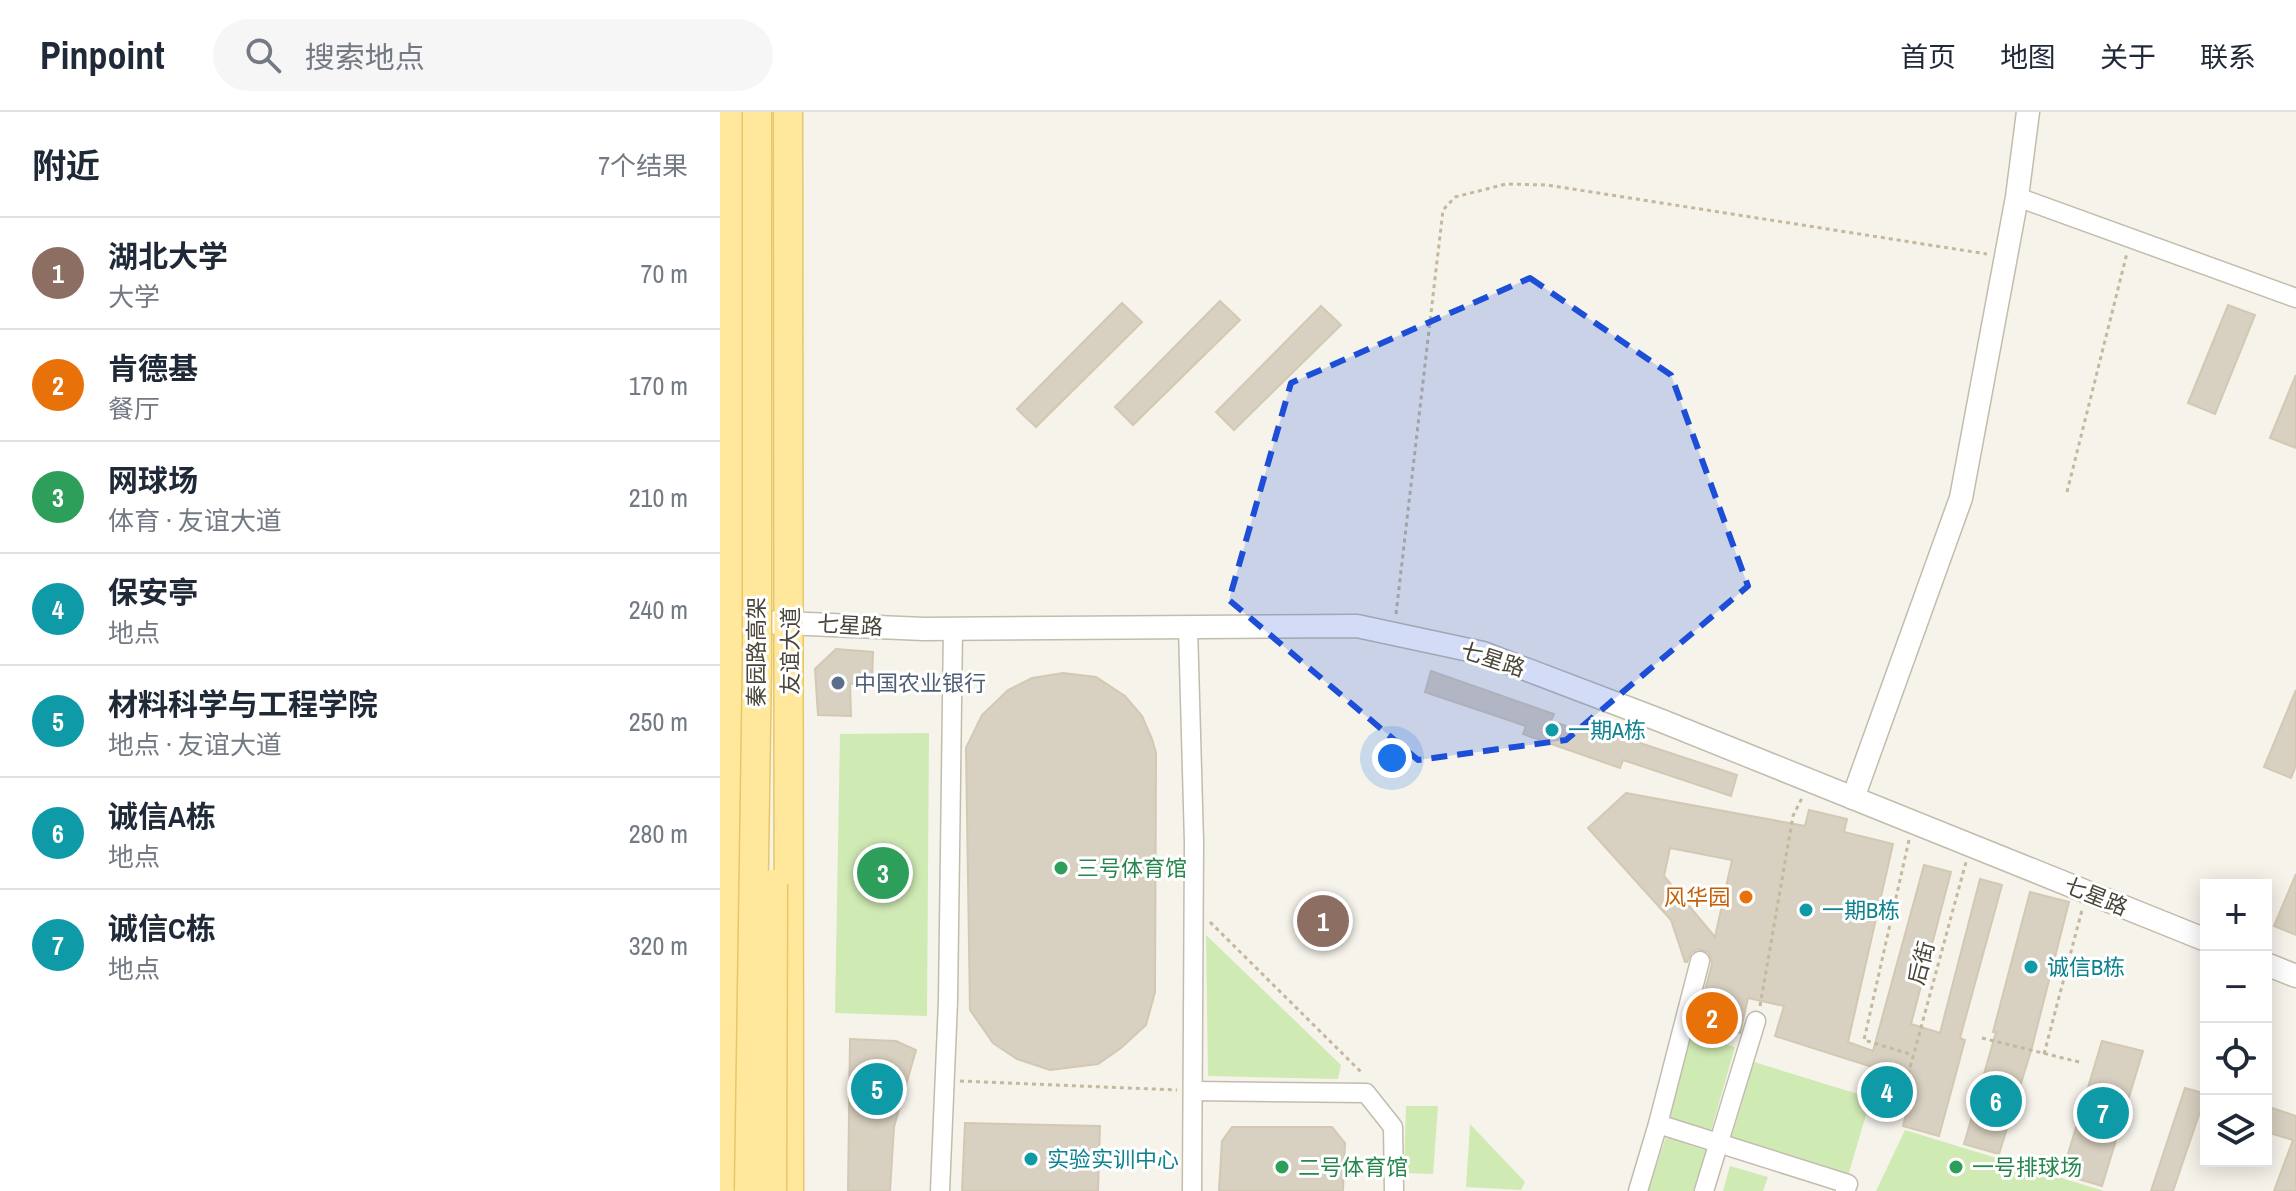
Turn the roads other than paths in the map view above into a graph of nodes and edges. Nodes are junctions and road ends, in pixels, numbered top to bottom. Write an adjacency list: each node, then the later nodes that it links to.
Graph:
1 (734, 112): 9 (main road)
2 (757, 112): 25 (main road, 秦园路高架, bridge)
3 (775, 112): 26 (main road, 秦园路高架, bridge)
4 (788, 112): 11 (main road, 友谊大道)
5 (2028, 112): 6 (street)
6 (2017, 197): 7 (street); 14 (street)
7 (2296, 298)
8 (720, 450): 9 (main road)
9 (731, 502): 10 (main road)
10 (732, 621): 11 (street, 七星路); 18 (main road)
11 (790, 622): 13 (street, 七星路); 27 (main road, 友谊大道)
12 (1188, 627): 13 (street, 七星路); 14 (street, 七星路); 21 (street)
13 (953, 628): 28 (street)
14 (1853, 798): 15 (street, 七星路)
15 (2200, 938)
16 (1700, 961): 22 (street)
17 (2272, 966): 19 (street)
18 (724, 968): 24 (main road)
19 (2296, 976)
20 (1756, 1021): 23 (street)
21 (1193, 1091): 29 (street); 30 (street)
22 (1658, 1124): 23 (street); 31 (street)
23 (1719, 1143): 32 (street); 33 (street)
24 (725, 1191)
25 (749, 1191)
26 (772, 1191)
27 (789, 1191)
28 (940, 1191)
29 (1192, 1191)
30 (1394, 1191)
31 (1638, 1191)
32 (1704, 1191)
33 (1845, 1191)

